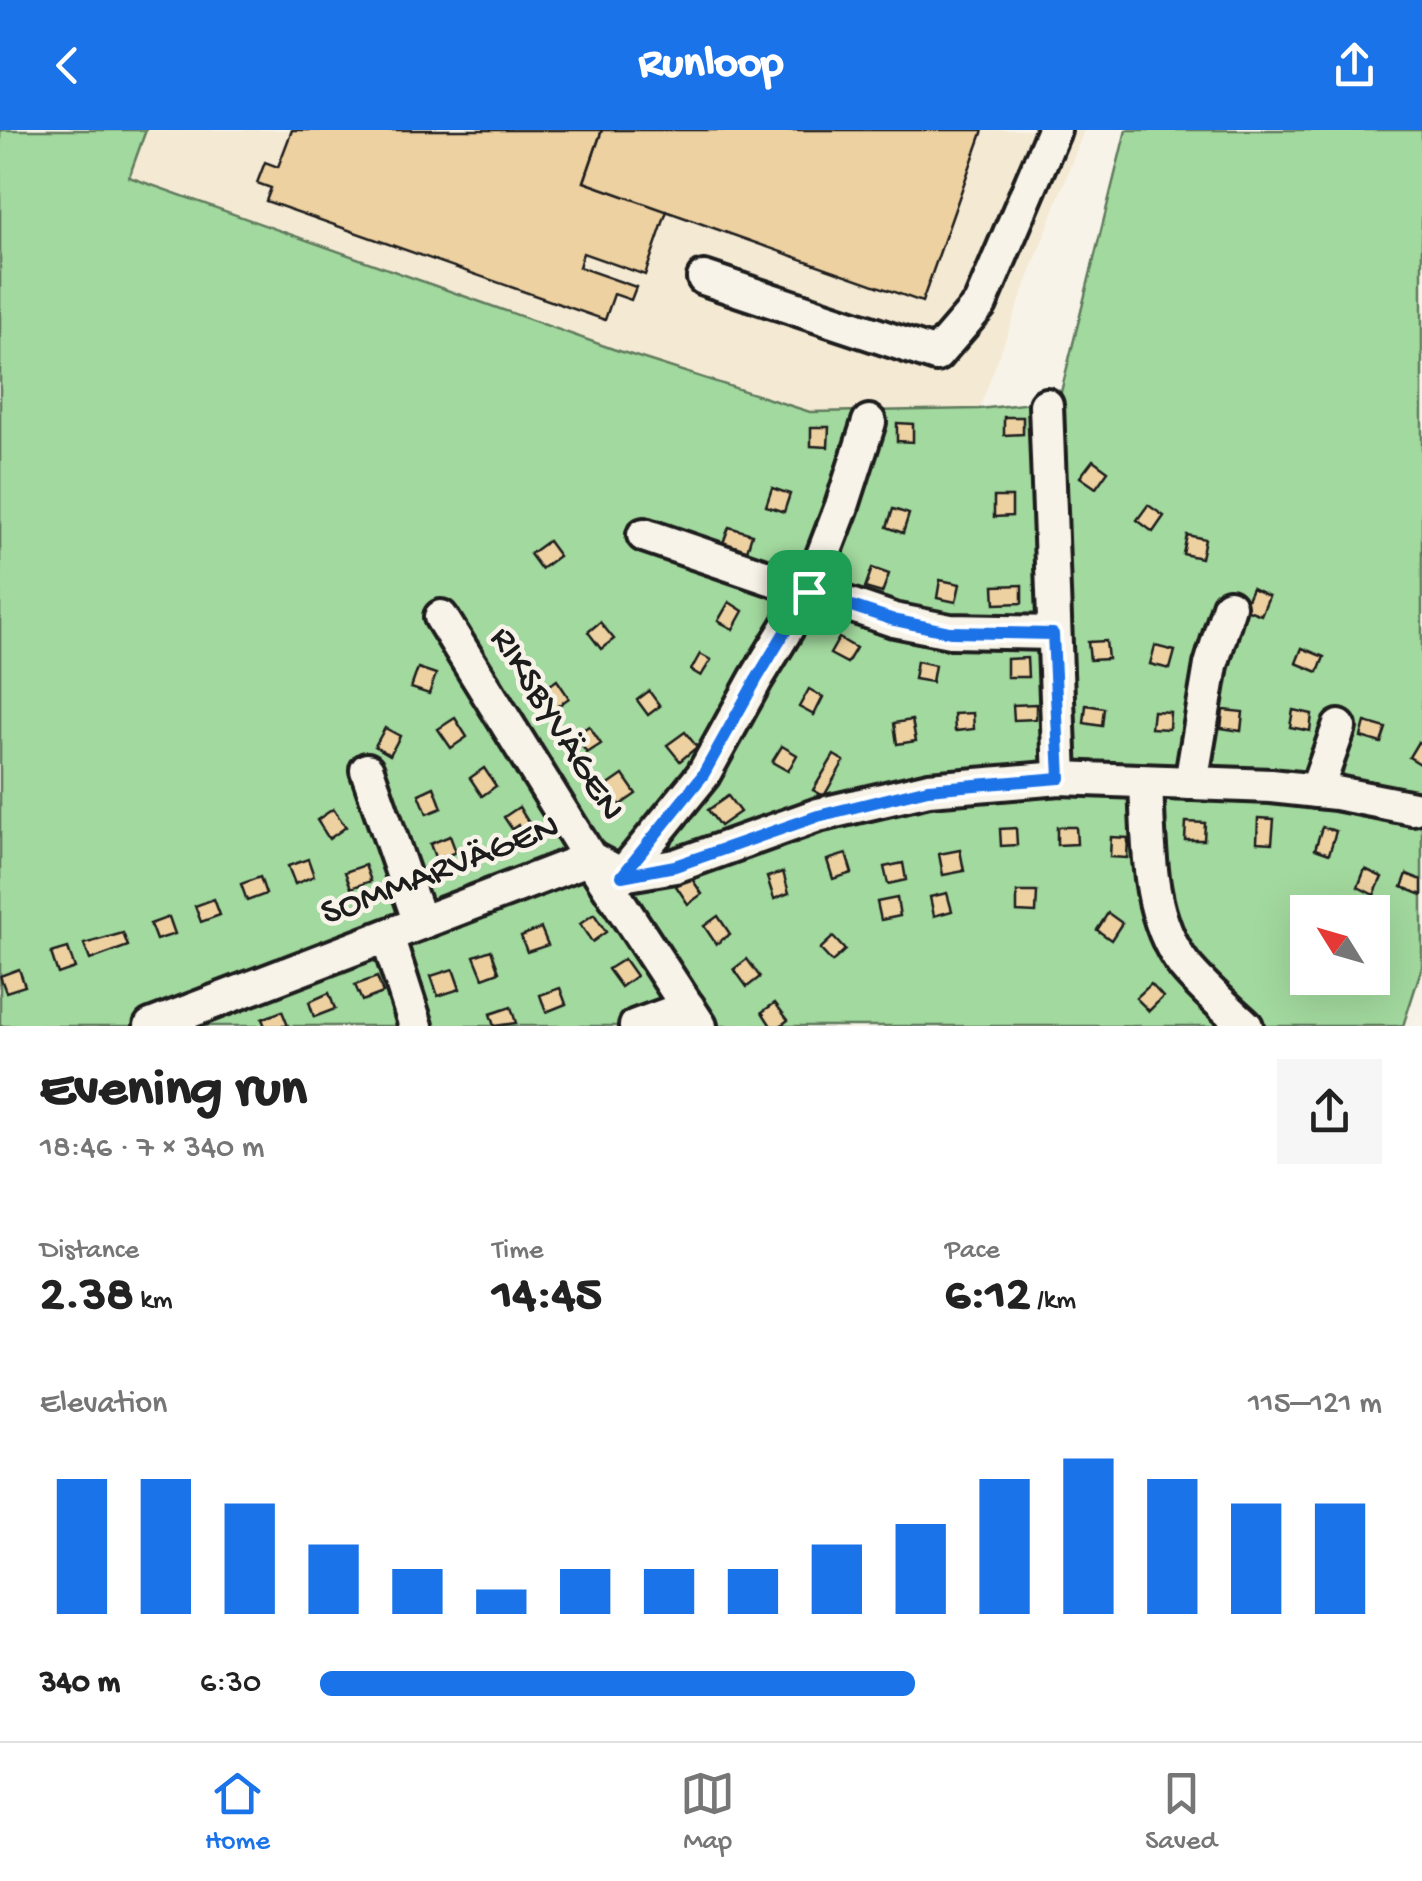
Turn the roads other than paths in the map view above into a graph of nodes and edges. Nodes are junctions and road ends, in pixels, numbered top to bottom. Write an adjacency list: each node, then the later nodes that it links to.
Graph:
1 (1054, 130): 2 (street)
2 (704, 278)
3 (1046, 405): 9 (street)
4 (869, 422): 6 (street)
5 (644, 535): 6 (street)
6 (809, 592): 9 (street); 18 (street)
7 (1229, 606): 13 (street)
8 (441, 617): 17 (street, RIKSBYVÄGEN)
9 (1053, 634): 12 (street)
10 (1338, 727): 15 (street)
11 (366, 770): 19 (street)
12 (1060, 778): 14 (street); 18 (street)
13 (1191, 783): 14 (street); 15 (street)
14 (1146, 784): 25 (street)
15 (1316, 791): 16 (street)
16 (1413, 808)
17 (590, 858): 18 (street, SOMMARVÄGEN); 19 (street, SOMMARVÄGEN); 21 (street, RIKSBYVÄGEN)
18 (622, 876)
19 (420, 924): 20 (street, SOMMARVÄGEN)
20 (387, 936): 22 (street, SOMMARVÄGEN); 23 (street)
21 (694, 1016): 24 (street)
22 (151, 1026)
23 (416, 1026)
24 (636, 1026)
25 (1246, 1026)

